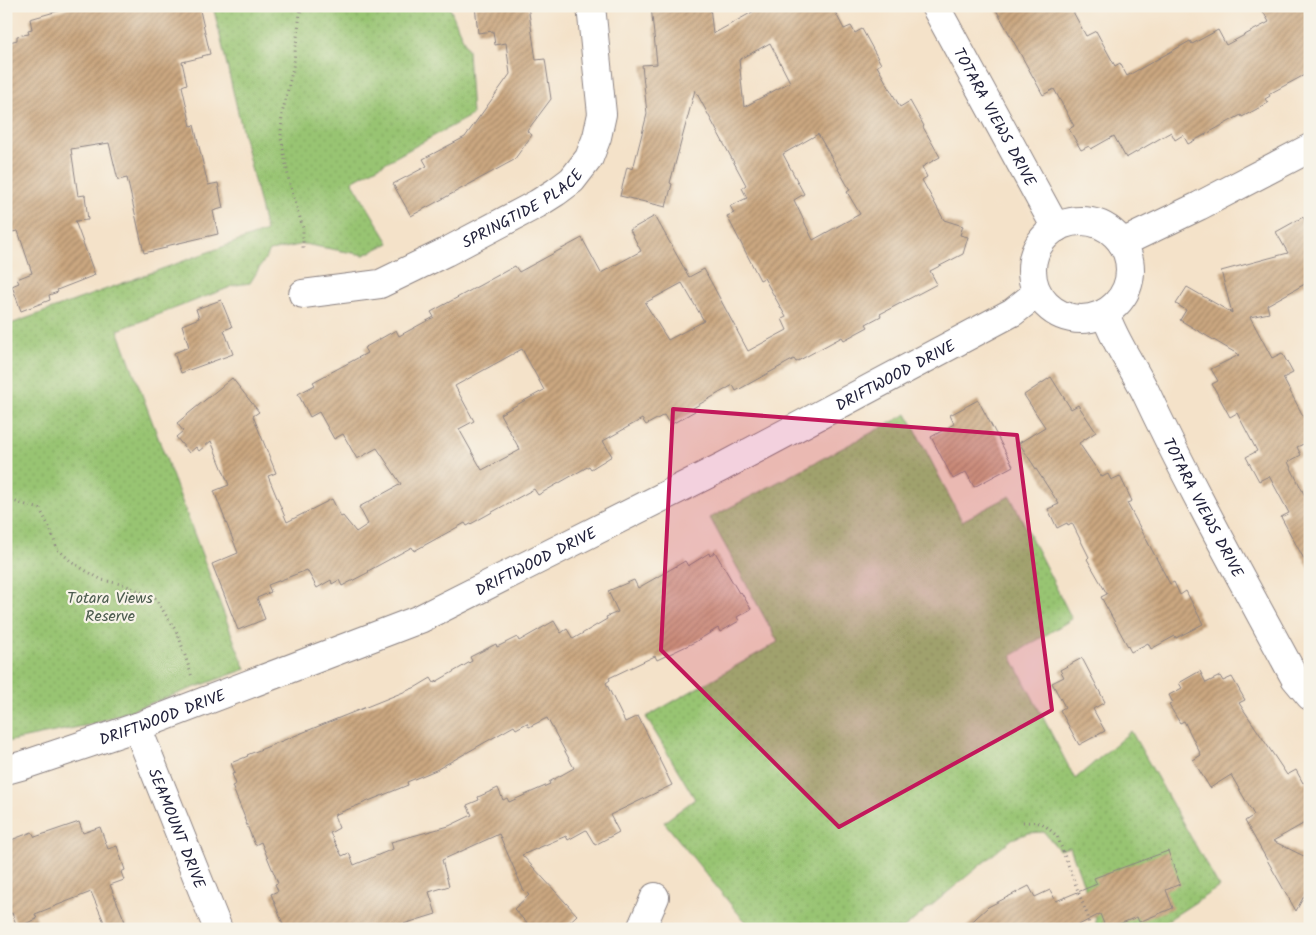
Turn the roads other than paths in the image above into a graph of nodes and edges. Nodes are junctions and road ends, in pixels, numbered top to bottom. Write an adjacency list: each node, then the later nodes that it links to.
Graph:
1 (591, 6): 7 (street, SPRINGTIDE PLACE)
2 (934, 6): 4 (street, TOTARA VIEWS DRIVE)
3 (1310, 148): 5 (street)
4 (1056, 228): 5 (street); 6 (street)
5 (1122, 243): 8 (street)
6 (1037, 293): 8 (street); 10 (street, DRIFTWOOD DRIVE)
7 (303, 294)
8 (1105, 313): 9 (street, TOTARA VIEWS DRIVE)
9 (1310, 696)
10 (137, 727): 11 (street, DRIFTWOOD DRIVE); 13 (street, SEAMOUNT DRIVE)
11 (6, 770)
12 (655, 897): 14 (street)
13 (218, 929)
14 (641, 929)

